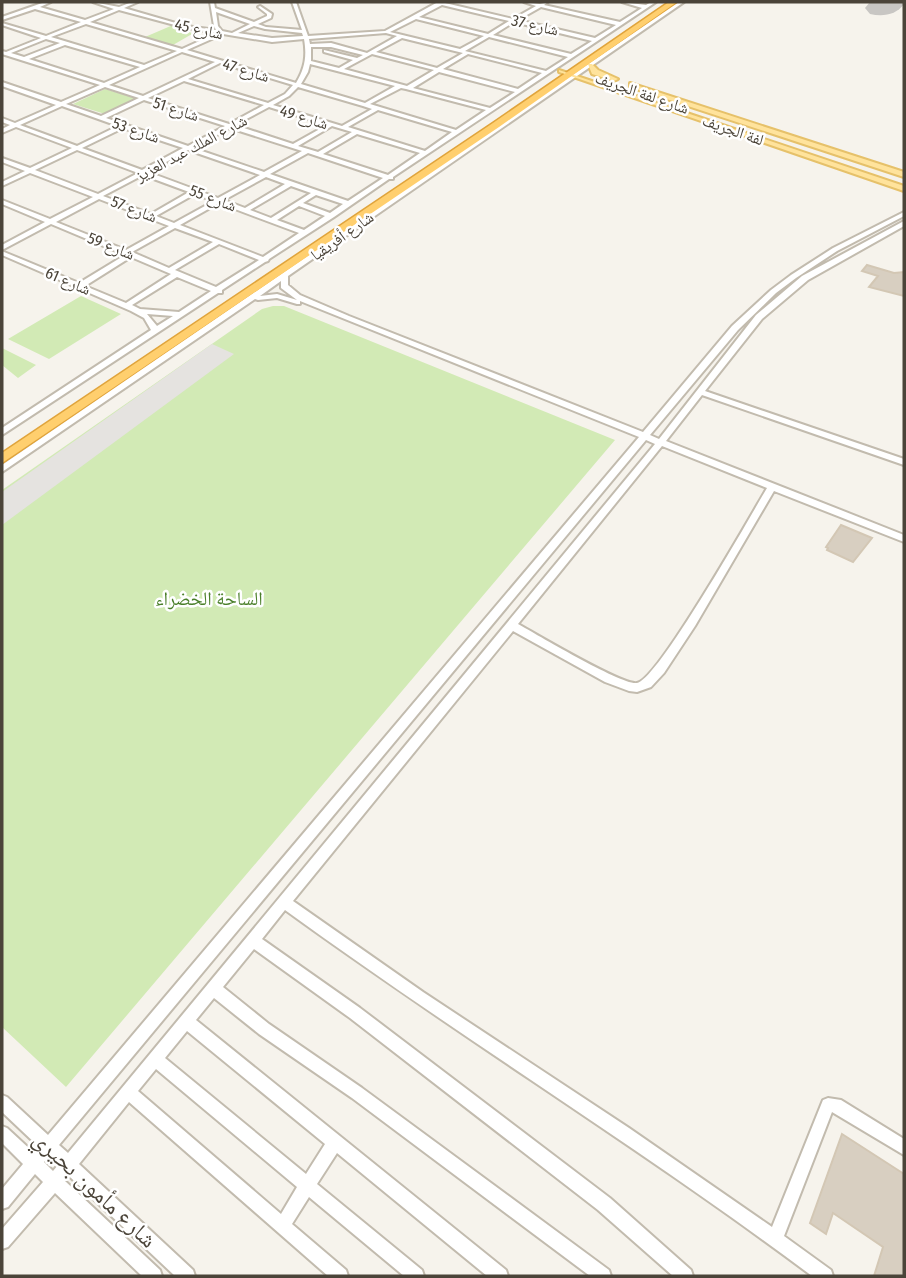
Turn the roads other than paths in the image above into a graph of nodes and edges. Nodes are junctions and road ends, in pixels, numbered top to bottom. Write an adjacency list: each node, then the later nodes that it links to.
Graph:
1 (49, 2): 15 (street)
2 (95, 2): 17 (street, شارع 45)
3 (136, 2): 17 (street)
4 (212, 2): 18 (street)
5 (293, 2): 35 (street)
6 (433, 2): 12 (street, شارع 37)
7 (526, 2): 13 (street)
8 (624, 2): 16 (street)
9 (654, 2): 16 (street, شارع أفريقيا)
10 (682, 2): 14 (street, شارع أفريقيا)
11 (258, 3): 20 (street); 27 (street)
12 (442, 3): 19 (street, شارع 37); 21 (street)
13 (543, 3): 23 (street); 29 (street)
14 (667, 5): 59 (street, شارع أفريقيا); 63 (highway, شارع أفريقيا)
15 (35, 7): 24 (street); 25 (street, شارع 47)
16 (646, 7): 29 (street, شارع أفريقيا)
17 (119, 9): 25 (street); 32 (street, شارع 45)
18 (213, 9): 20 (street); 26 (street)
19 (492, 15): 22 (street); 23 (street, شارع 37)
20 (237, 16): 26 (street); 27 (street)
21 (415, 18): 30 (street); 31 (street)
22 (483, 20)
23 (514, 20): 33 (street); 40 (street, شارع 37)
24 (2, 22): 38 (street)
25 (84, 22): 38 (street); 46 (street, شارع 47)
26 (215, 23): 32 (street)
27 (257, 23): 34 (street); 35 (street)
28 (474, 24): 30 (street)
29 (620, 24): 40 (street, شارع أفريقيا)
30 (466, 29): 33 (street)
31 (386, 32): 36 (street); 37 (street)
32 (221, 33): 34 (street, شارع 45); 46 (street)
33 (489, 34): 47 (street); 53 (street)
34 (231, 35): 35 (street, شارع 45)
35 (305, 35): 36 (street); 43 (street)
36 (349, 36): 39 (street); 45 (street)
37 (401, 36): 44 (street); 47 (street)
38 (46, 37): 41 (street); 50 (street)
39 (360, 40)
40 (596, 40): 53 (street, شارع أفريقيا)
41 (65, 43): 54 (street); 60 (street)
42 (371, 43): 44 (street)
43 (311, 46): 45 (street); 48 (street); 57 (street)
44 (382, 46): 51 (street)
45 (338, 47): 48 (street); 51 (street)
46 (181, 51): 56 (street, شارع 47); 60 (street)
47 (461, 51): 49 (street)
48 (332, 52): 52 (street)
49 (468, 52): 62 (street); 64 (street)
50 (3, 53): 54 (street, شارع 51)
51 (368, 53): 55 (street); 62 (street)
52 (342, 56): 55 (street); 58 (street)
53 (572, 56): 64 (street, شارع أفريقيا)
54 (25, 59): 68 (street, شارع 51)
55 (357, 60): 61 (street)
56 (219, 62): 65 (street); 70 (street, شارع 47)
57 (310, 62): 58 (street); 70 (street, شارع الملك عبد العزيز)
58 (323, 65): 61 (street)
59 (590, 65): 63 (street, شارع أفريقيا); 105 (main road)
60 (144, 67): 68 (street)
61 (339, 69): 71 (street)
62 (439, 70): 72 (street); 73 (street)
63 (570, 71): 67 (street, شارع أفريقيا); 69 (main road, لفة الجريف); 80 (highway, شارع أفريقيا); 105 (main road, شارع لفة الجريف)
64 (547, 73): 73 (street, شارع أفريقيا)
65 (183, 79): 74 (street); 77 (street, شارع 49)
66 (2, 84): 75 (street, شارع 53)
67 (561, 84): 69 (main road); 82 (street, شارع أفريقيا)
68 (103, 85): 74 (street, شارع 51); 75 (street)
69 (602, 85): 105 (main road, لفة الجريف)
70 (297, 86): 76 (street, شارع 47); 77 (street, شارع الملك عبد العزيز)
71 (400, 86): 72 (street); 76 (street)
72 (408, 88): 80 (street)
73 (519, 91): 80 (street, شارع أفريقيا)
74 (143, 98): 79 (street); 86 (street, شارع 51)
75 (61, 105): 79 (street, شارع 53); 83 (street)
76 (365, 106): 78 (street, شارع 47)
77 (270, 107): 84 (street, شارع 49); 86 (street, شارع الملك عبد العزيز)
78 (376, 108): 87 (street); 89 (street, شارع 47)
79 (101, 118): 85 (street, شارع 53)
80 (489, 118): 82 (highway); 89 (street, شارع أفريقيا); 98 (highway, شارع أفريقيا)
81 (2, 120): 83 (street, شارع 55)
82 (509, 122): 117 (street, شارع أفريقيا)
83 (15, 125): 88 (street); 92 (street, شارع 55)
84 (330, 125): 87 (street, شارع 49); 91 (street)
85 (122, 126): 92 (street); 93 (street, شارع 53)
86 (233, 127): 91 (street, شارع 51); 93 (street, شارع الملك عبد العزيز)
87 (342, 128): 90 (street, شارع 49)
88 (2, 131)
89 (457, 132): 95 (street, شارع أفريقيا)
90 (355, 133): 95 (street, شارع 49); 96 (street)
91 (294, 146): 94 (street, شارع 51)
92 (78, 148): 99 (street); 100 (street, شارع 55)
93 (190, 149): 100 (street, شارع الملك عبد العزيز); 101 (street, شارع 53)
94 (307, 150): 96 (street, شارع 51); 101 (street)
95 (426, 153): 102 (street, شارع أفريقيا)
96 (318, 154): 102 (street, شارع 51)
97 (2, 159): 99 (street, شارع 57)
98 (424, 168): 117 (highway, شارع أفريقيا); 148 (highway, شارع أفريقيا)
99 (30, 170): 104 (street); 108 (street, شارع 57)
100 (145, 172): 106 (street, شارع 55); 108 (street, شارع الملك عبد العزيز)
101 (265, 174): 103 (street, شارع 53); 109 (street)
102 (391, 178): 112 (street, شارع أفريقيا)
103 (291, 183): 107 (street, شارع 53); 113 (street)
104 (2, 184)
105 (903, 184)
106 (195, 191): 109 (street, شارع 55); 115 (street)
107 (316, 192): 111 (street); 112 (street, شارع 53)
108 (99, 196): 115 (street, شارع 57); 119 (street, شارع الملك عبد العزيز)
109 (219, 200): 113 (street, شارع 55); 121 (street)
110 (2, 202): 119 (street, شارع 59)
111 (298, 203): 116 (street); 118 (street)
112 (350, 204): 116 (street, شارع أفريقيا)
113 (246, 210): 118 (street, شارع 55)
114 (904, 214): 129 (street)
115 (152, 216): 121 (street, شارع 57)
116 (332, 216): 122 (street, شارع أفريقيا)
117 (365, 216): 130 (street, شارع أفريقيا); 142 (highway, شارع أفريقيا)
118 (272, 220): 122 (street, شارع 55)
119 (50, 222): 124 (street, شارع الملك عبد العزيز); 126 (street, شارع 59)
120 (904, 223): 131 (street)
121 (175, 225): 123 (street, شارع 57); 126 (street)
122 (306, 233): 127 (street, شارع أفريقيا)
123 (218, 242): 127 (street, شارع 57); 128 (street)
124 (2, 248)
125 (2, 253): 132 (street, شارع 61)
126 (129, 254): 128 (street, شارع 59); 132 (street)
127 (266, 260): 133 (street, شارع أفريقيا)
128 (174, 272): 133 (street, شارع 59); 135 (street)
129 (795, 274): 131 (street); 138 (street)
130 (285, 276): 134 (street, شارع أفريقيا); 137 (street)
131 (805, 278): 140 (street)
132 (80, 286): 135 (street, شارع 61)
133 (219, 291): 136 (street, شارع أفريقيا)
134 (245, 304): 137 (street); 141 (street, شارع أفريقيا)
135 (130, 308): 136 (street); 139 (street)
136 (184, 314): 139 (street, شارع أفريقيا)
137 (346, 318): 144 (street)
138 (735, 328): 140 (street); 146 (street)
139 (155, 330): 145 (street, شارع أفريقيا)
140 (746, 332): 143 (street)
141 (181, 346): 142 (highway); 152 (street, شارع أفريقيا)
142 (153, 355): 150 (highway, شارع أفريقيا)
143 (700, 392): 147 (street); 151 (street)
144 (617, 426): 146 (street); 149 (street)
145 (2, 432)
146 (645, 437): 147 (street); 149 (street)
147 (660, 443): 153 (street); 155 (street)
148 (2, 447)
149 (630, 455): 165 (street)
150 (2, 459)
151 (904, 462)
152 (2, 469)
153 (773, 486): 154 (street); 155 (street)
154 (904, 539)
155 (511, 625): 156 (street)
156 (284, 902): 157 (street); 173 (street)
157 (253, 940): 158 (street); 181 (street)
158 (213, 988): 159 (street); 180 (street)
159 (186, 1021): 160 (street); 164 (street)
160 (155, 1059): 161 (street); 170 (street)
161 (128, 1092): 168 (street); 172 (street)
162 (2, 1102): 165 (street, شارع مأمون بحيري)
163 (2, 1133): 167 (street, شارع مأمون بحيري)
164 (335, 1142): 170 (street); 179 (street)
165 (48, 1146): 167 (street); 168 (street, شارع مأمون بحيري)
166 (904, 1148): 173 (street)
167 (34, 1163): 169 (street, شارع مأمون بحيري); 171 (street)
168 (68, 1165): 169 (street); 176 (street, شارع مأمون بحيري)
169 (54, 1182): 174 (street); 175 (street, شارع مأمون بحيري)
170 (307, 1186): 172 (street); 178 (street)
171 (2, 1201)
172 (282, 1226): 177 (street)
173 (775, 1239): 182 (street)
174 (2, 1241)
175 (154, 1276)
176 (187, 1276)
177 (340, 1276)
178 (416, 1276)
179 (500, 1276)
180 (603, 1276)
181 (685, 1276)
182 (825, 1276)

